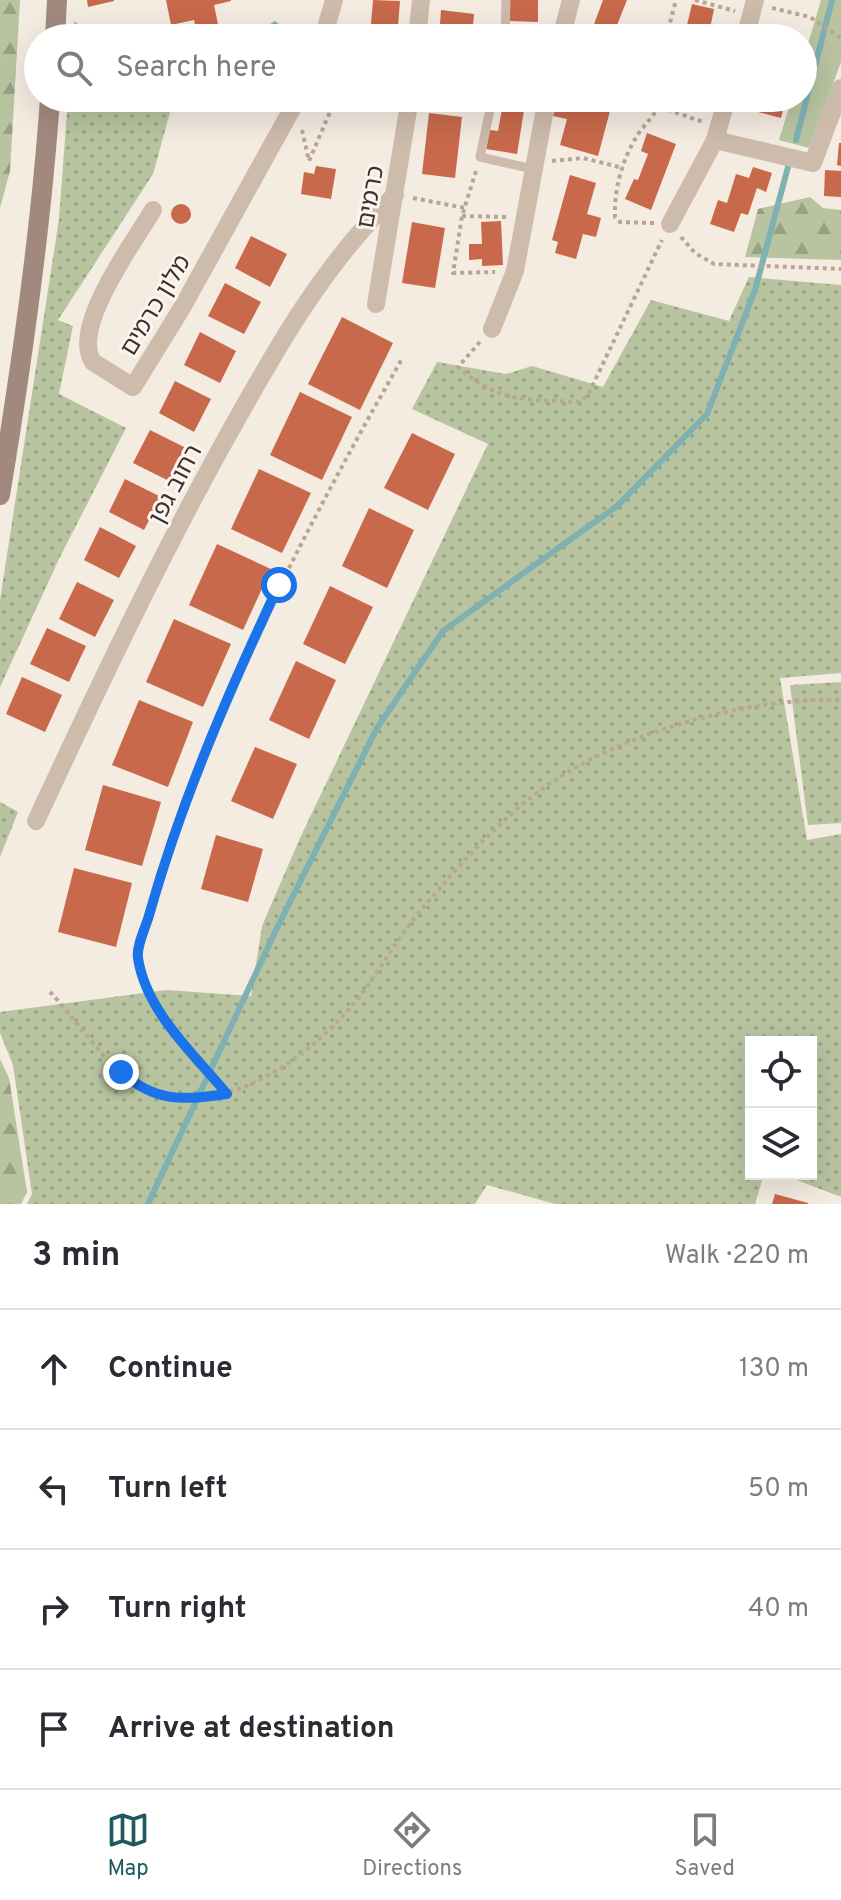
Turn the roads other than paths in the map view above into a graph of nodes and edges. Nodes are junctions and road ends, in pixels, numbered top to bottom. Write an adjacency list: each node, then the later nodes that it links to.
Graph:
1 (57, 0): 6 (main road)
2 (334, 0): 7 (street)
3 (421, 0): 8 (street)
4 (506, 0): 9 (lane)
5 (571, 0): 10 (street)
6 (56, 24)
7 (327, 24)
8 (418, 24)
9 (505, 24)
10 (565, 24)
11 (841, 88): 18 (street)
12 (49, 112): 25 (main road)
13 (292, 112): 21 (street, מלון כרמים)
14 (408, 112): 20 (street, כרמים)
15 (489, 112): 19 (lane)
16 (544, 112): 19 (street)
17 (723, 112): 18 (street)
18 (717, 134): 22 (street)
19 (533, 164): 24 (street)
20 (395, 195): 23 (street, כרמים); 26 (street, רחוב גפן)
21 (153, 210)
22 (670, 224)
23 (376, 304)
24 (492, 329)
25 (0, 495)
26 (36, 821)

